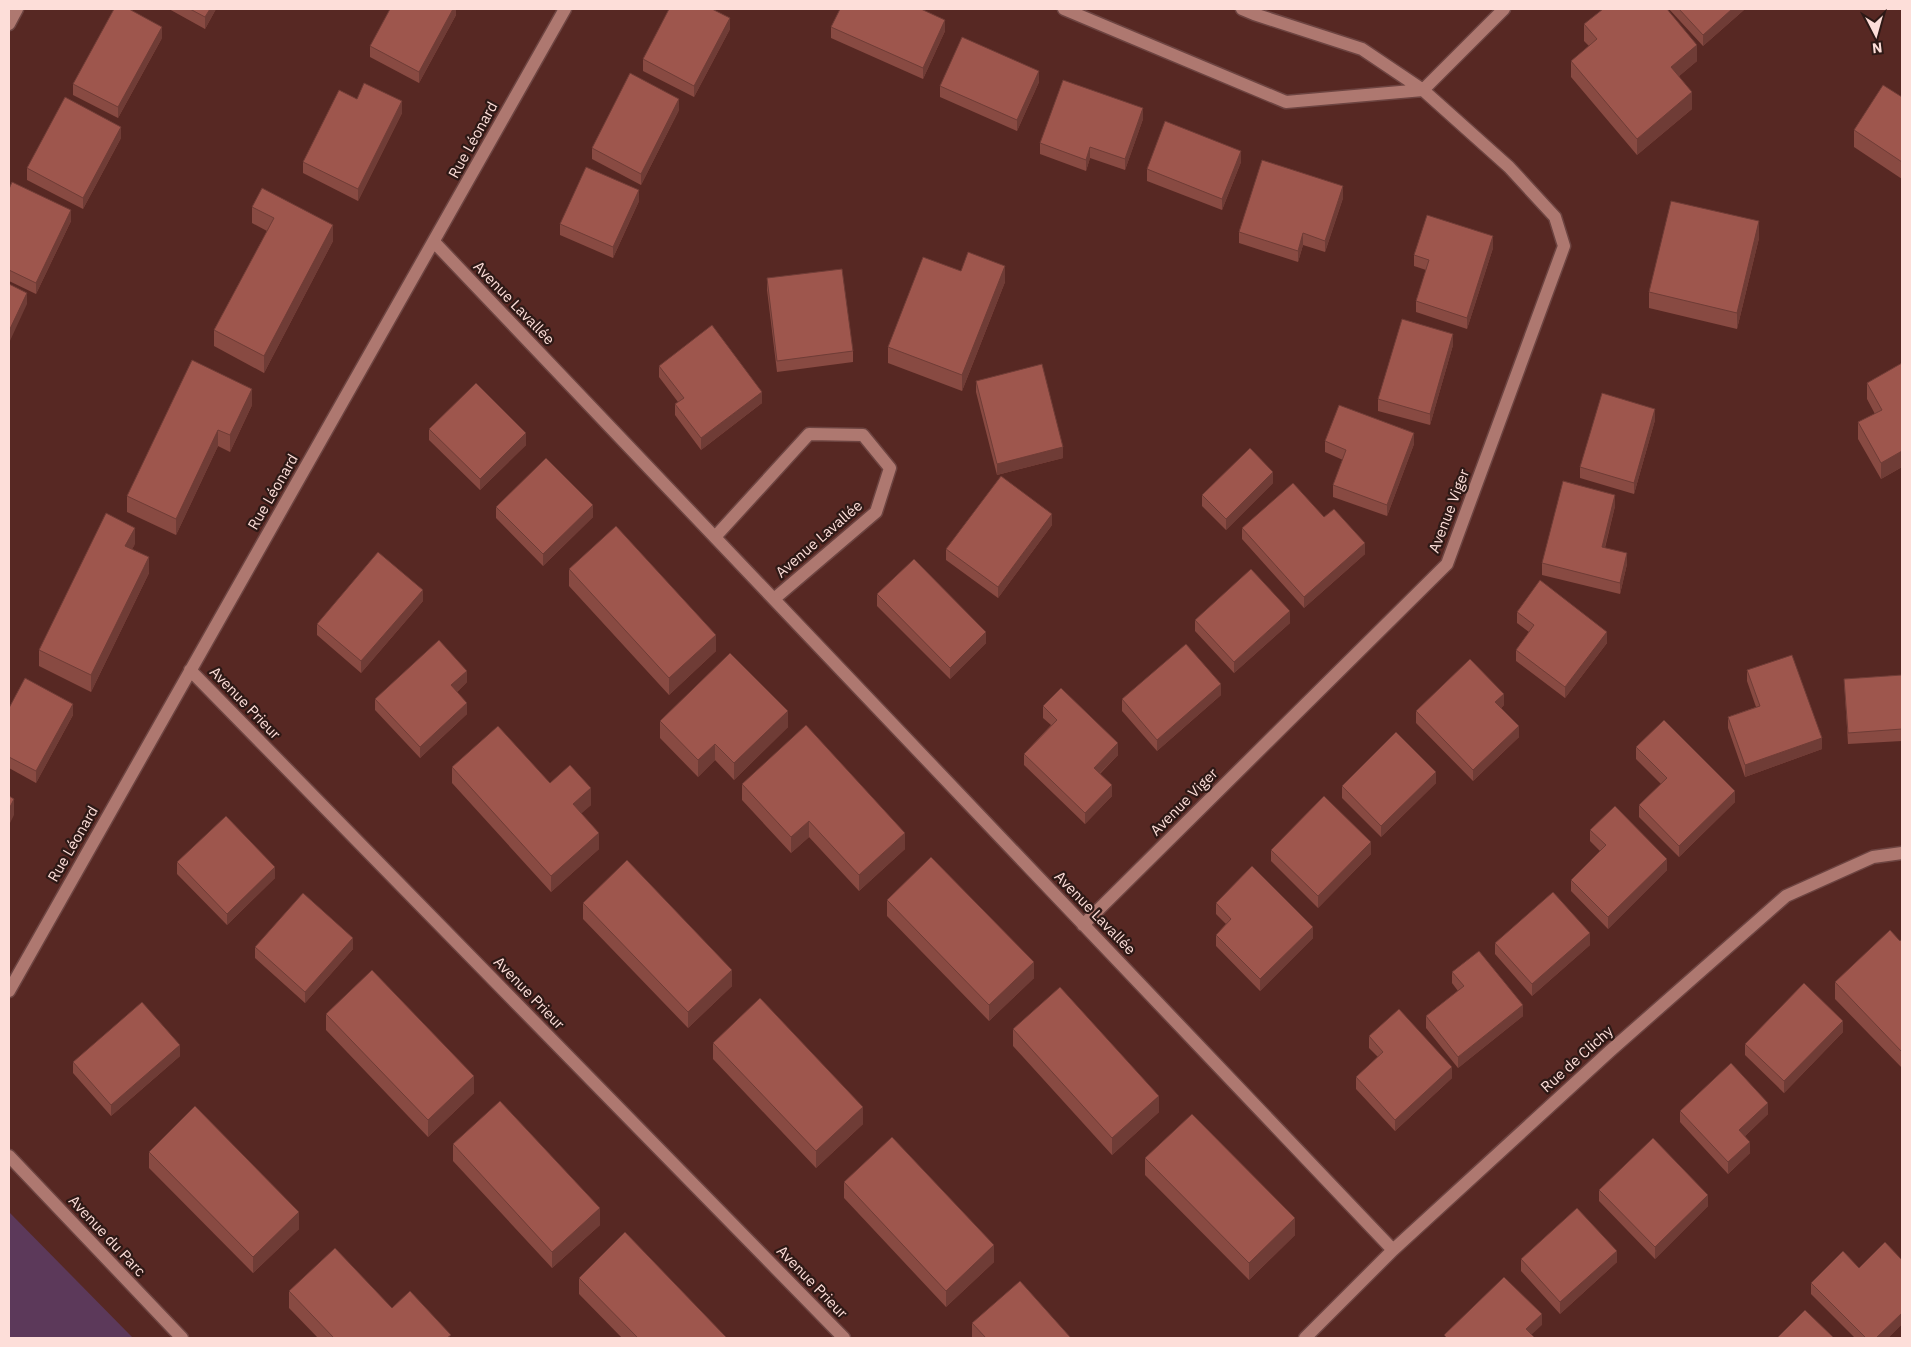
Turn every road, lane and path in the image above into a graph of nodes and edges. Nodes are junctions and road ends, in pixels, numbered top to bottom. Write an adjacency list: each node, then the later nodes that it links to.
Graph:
1 (17, 9): 6 (street)
2 (565, 9): 8 (street, Rue Léonard)
3 (1064, 9): 7 (street)
4 (1242, 9): 7 (street, Avenue Viger)
5 (1504, 9): 7 (street)
6 (9, 24)
7 (1423, 90): 13 (street, Avenue Viger)
8 (434, 242): 9 (street, Avenue Lavallée); 11 (street, Rue Léonard)
9 (715, 537): 10 (street, Avenue Lavallée); 10 (street, Avenue Lavallée)
10 (774, 599): 13 (street, Avenue Lavallée)
11 (190, 670): 14 (street, Rue Léonard); 18 (street, Avenue Prieur)
12 (1902, 854): 16 (street, Rue de Clichy)
13 (1083, 925): 16 (street, Avenue Lavallée)
14 (9, 991)
15 (9, 1156): 17 (street, Avenue du Parc)
16 (1393, 1250): 19 (street, Rue de Clichy)
17 (182, 1338)
18 (844, 1338)
19 (1305, 1338)

